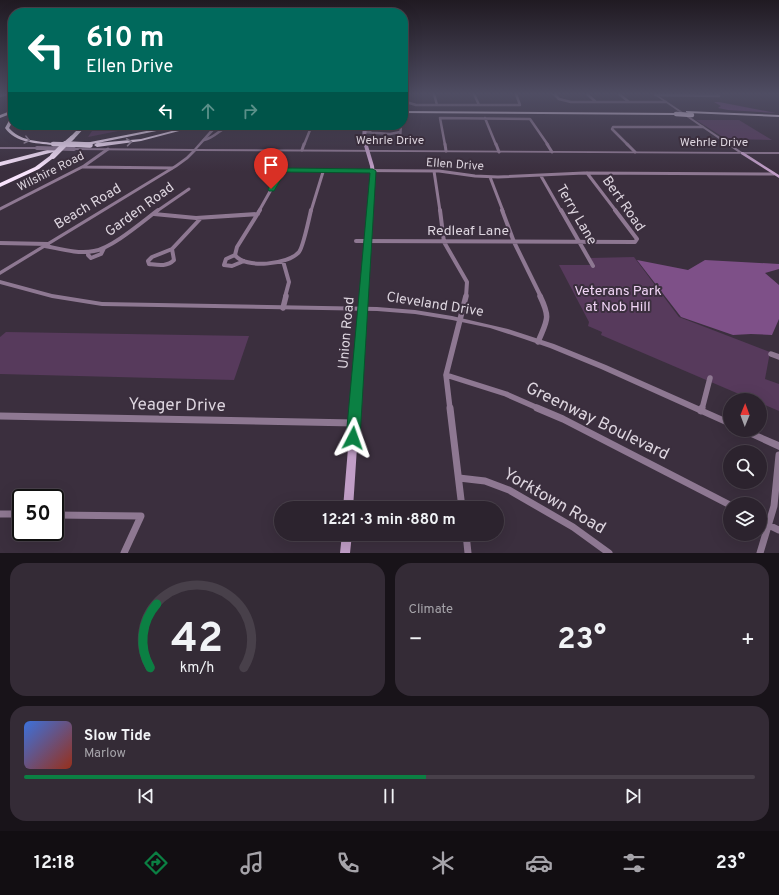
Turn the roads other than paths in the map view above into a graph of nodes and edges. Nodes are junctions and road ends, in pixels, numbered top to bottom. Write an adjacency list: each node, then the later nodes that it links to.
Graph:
1 (440, 120): 24 (street)
2 (486, 120): 25 (street)
3 (531, 120): 26 (street)
4 (692, 120): 5 (street)
5 (703, 127): 27 (street); 28 (street)
6 (10, 130): 10 (highway, one-way to 10, bridge)
7 (80, 130): 41 (highway, bridge)
8 (143, 130): 30 (highway)
9 (156, 130): 30 (highway)
10 (180, 130)
11 (213, 130): 18 (street, Beach Road)
12 (221, 130): 18 (street)
13 (310, 130): 22 (street)
14 (364, 132): 15 (street); 23 (main road, Union Road)
15 (370, 132): 16 (street)
16 (400, 132): 17 (street)
17 (400, 139)
18 (204, 140): 21 (street, Beach Road)
19 (0, 148): 20 (street, Wehrle Drive, bridge)
20 (108, 149): 21 (street, Wehrle Drive); 31 (street, Wilshire Road)
21 (195, 150): 22 (street, Wehrle Drive); 32 (street, Beach Road)
22 (302, 150): 23 (street, Wehrle Drive)
23 (367, 151): 24 (street, Wehrle Drive); 33 (main road, Union Road)
24 (446, 151): 25 (street, Wehrle Drive)
25 (499, 152): 26 (street, Wehrle Drive)
26 (552, 152): 27 (street, Wehrle Drive)
27 (636, 152): 28 (street, Wehrle Drive)
28 (742, 153): 29 (street, Wehrle Drive); 37 (main road)
29 (779, 154)
30 (0, 163)
31 (81, 167): 32 (street); 43 (street, Wilshire Road)
32 (172, 168): 53 (street, Beach Road)
33 (373, 171): 34 (street, Ellen Drive); 35 (street, Ellen Drive); 48 (main road, Union Road)
34 (434, 171): 39 (street, Ellen Drive); 49 (street)
35 (323, 172): 45 (street, Ellen Drive); 57 (street)
36 (588, 173): 37 (street, Ellen Drive); 38 (street, Ellen Drive); 51 (street, Bert Road)
37 (774, 174): 40 (main road)
38 (541, 176): 39 (street, Ellen Drive); 51 (street, Terry Lane)
39 (490, 177): 50 (street)
40 (779, 177)
41 (0, 185)
42 (188, 189): 44 (street, Garden Road)
43 (0, 208)
44 (154, 214): 46 (street); 53 (street, Garden Road)
45 (258, 214): 46 (street); 55 (street, Ellen Drive)
46 (201, 218): 54 (street)
47 (356, 241): 48 (street, Redleaf Lane)
48 (368, 241): 49 (street, Redleaf Lane); 62 (main road, Union Road)
49 (444, 242): 50 (street, Redleaf Lane); 63 (street)
50 (514, 242): 51 (street, Redleaf Lane); 64 (street)
51 (579, 242): 58 (street, Terry Lane)
52 (0, 243): 53 (street, Garden Road)
53 (47, 245): 59 (street, Beach Road)
54 (172, 249): 54 (street)
55 (235, 255): 56 (street); 56 (street, Ellen Drive)
56 (244, 261): 57 (street)
57 (283, 261): 61 (street)
58 (593, 266)
59 (0, 274)
60 (0, 282): 61 (street, Cleveland Drive)
61 (283, 308): 62 (street, Cleveland Drive)
62 (363, 309): 63 (street, Cleveland Drive); 72 (main road, Union Road)
63 (460, 320): 64 (street, Cleveland Drive); 67 (street)
64 (538, 342): 69 (street, Cleveland Drive)
65 (771, 354): 66 (street)
66 (779, 357)
67 (446, 375): 76 (street); 79 (street, Greenway Boulevard)
68 (710, 378): 69 (street)
69 (701, 411): 71 (street, Cleveland Drive)
70 (0, 416): 72 (street, Yeager Drive)
71 (723, 421)
72 (354, 423): 77 (main road, Union Road)
73 (759, 437): 74 (street)
74 (779, 446)
75 (779, 455): 83 (street)
76 (459, 478): 78 (street); 90 (street, Yorktown Road)
77 (348, 501)
78 (461, 501)
79 (723, 501)
80 (0, 514): 81 (street)
81 (12, 514)
82 (64, 515): 87 (street)
83 (768, 525): 84 (street); 91 (street)
84 (779, 530)
85 (347, 541): 88 (main road)
86 (467, 541): 89 (street)
87 (124, 553)
88 (346, 553)
89 (468, 553)
90 (609, 553)
91 (760, 553)

